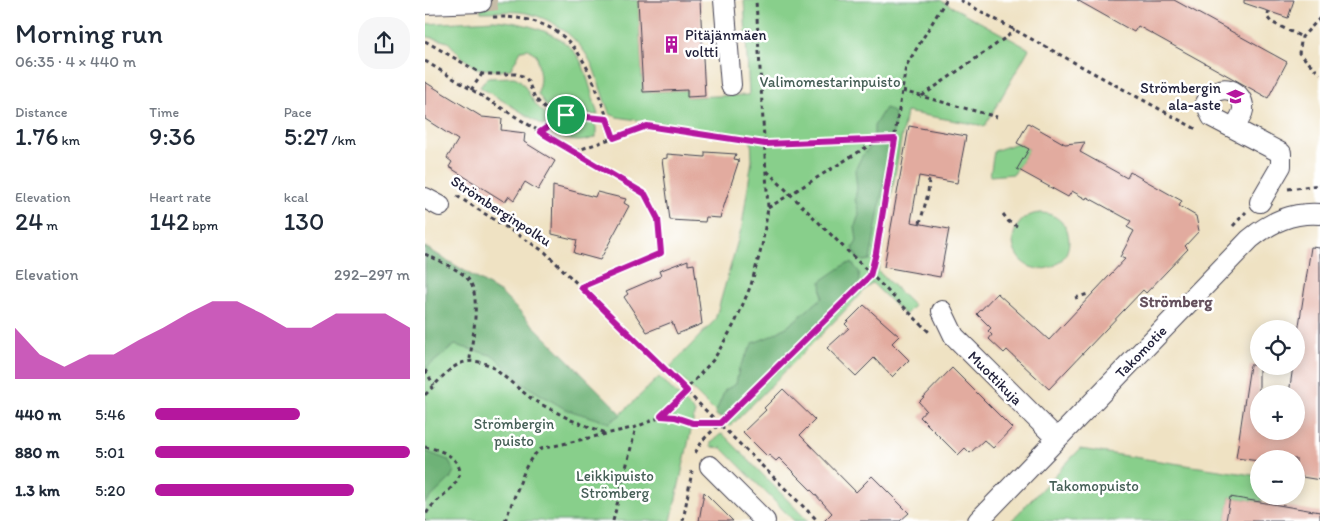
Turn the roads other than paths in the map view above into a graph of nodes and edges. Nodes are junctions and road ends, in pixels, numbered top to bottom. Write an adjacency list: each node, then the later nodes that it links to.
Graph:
1 (724, 0): 4 (street)
2 (425, 4): 3 (street)
3 (484, 10)
4 (731, 85)
5 (1234, 128): 6 (street)
6 (1260, 202)
7 (1320, 214): 9 (street, Takomotie)
8 (942, 311): 9 (street, Muottikuja)
9 (1057, 439): 12 (street, Takomotie)
10 (710, 466): 11 (street)
11 (765, 521)
12 (979, 521)

